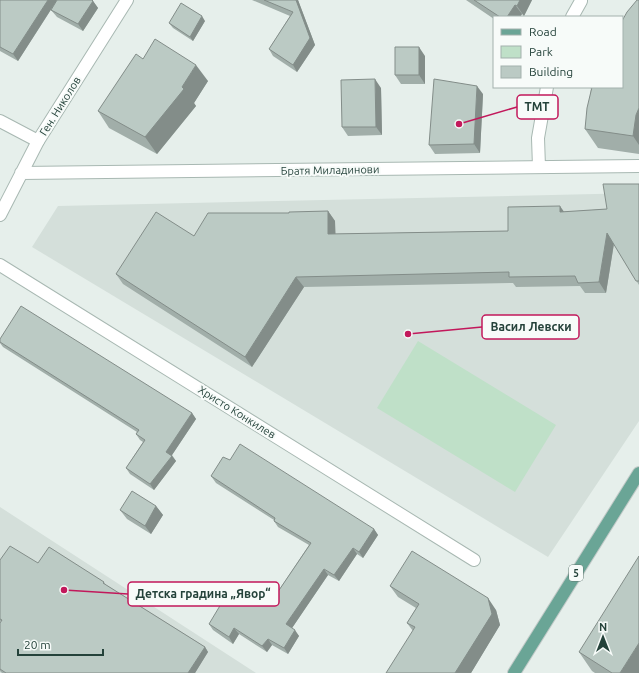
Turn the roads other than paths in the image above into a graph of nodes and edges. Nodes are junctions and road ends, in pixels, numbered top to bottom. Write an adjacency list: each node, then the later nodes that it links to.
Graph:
1 (127, 0): 6 (street, Ген. Николов)
2 (581, 0): 3 (street)
3 (573, 16)
4 (547, 88): 8 (street)
5 (0, 120): 6 (street)
6 (38, 140): 9 (street, Ген. Николов)
7 (639, 166): 8 (street, Братя Миладинови)
8 (539, 167): 9 (street, Братя Миладинови)
9 (21, 174): 10 (street, Ген. Николов)
10 (0, 215)
11 (0, 265): 13 (street, Христо Конкилев)
12 (639, 473): 14 (main road, 5)
13 (474, 560)
14 (514, 673)

